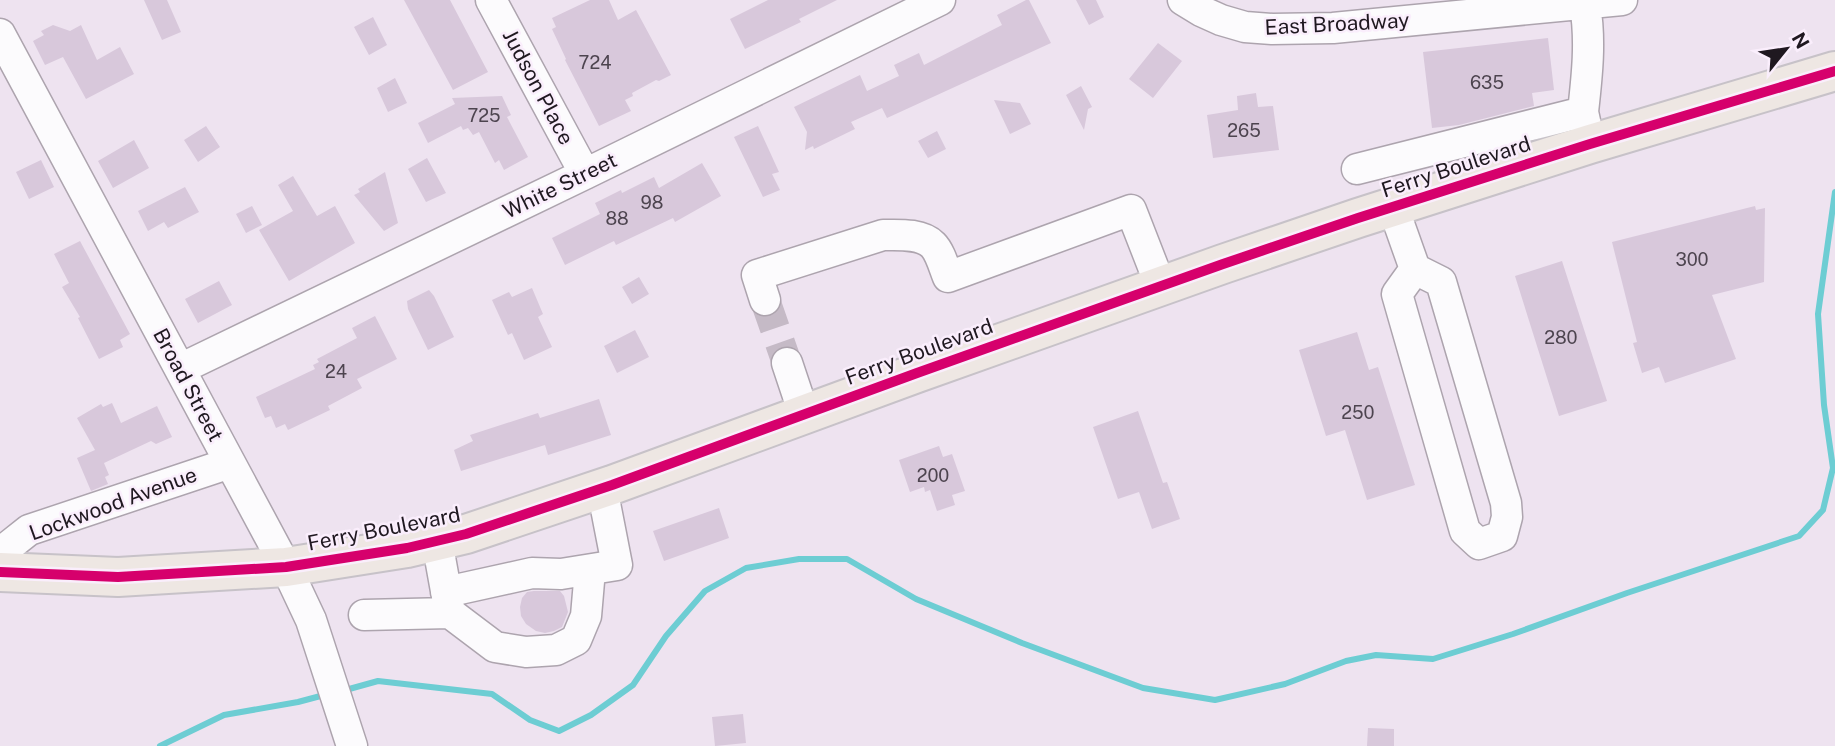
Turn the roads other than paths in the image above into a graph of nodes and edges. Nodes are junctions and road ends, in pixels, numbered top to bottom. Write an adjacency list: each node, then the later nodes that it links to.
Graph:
1 (491, 0): 10 (street, Judson Place)
2 (940, 0): 10 (street, White Street)
3 (1183, 0): 5 (street, East Broadway)
4 (1622, 0): 5 (street, East Broadway)
5 (1585, 5): 8 (street)
6 (0, 34): 16 (street, Broad Street)
7 (1835, 71): 8 (main road, Ferry Boulevard)
8 (1586, 128): 9 (street); 11 (main road, Ferry Boulevard)
9 (1357, 169)
10 (585, 174): 16 (street, White Street)
11 (1394, 207): 12 (street); 13 (main road, Ferry Boulevard)
12 (1415, 269): 12 (street)
13 (1161, 287): 14 (street); 17 (main road, Ferry Boulevard)
14 (761, 288)
15 (787, 363): 17 (street)
16 (180, 369): 18 (street, Broad Street)
17 (804, 414): 19 (main road, Ferry Boulevard)
18 (230, 463): 21 (street, Lockwood Avenue); 22 (street, Broad Street)
19 (602, 488): 20 (main road, Ferry Boulevard); 23 (street)
20 (437, 541): 22 (main road, Ferry Boulevard); 25 (street)
21 (0, 553)
22 (286, 567): 24 (main road, Ferry Boulevard); 27 (street, Broad Street)
23 (590, 570): 25 (street); 25 (street)
24 (0, 572)
25 (448, 602): 26 (street)
26 (364, 615)
27 (352, 746)

